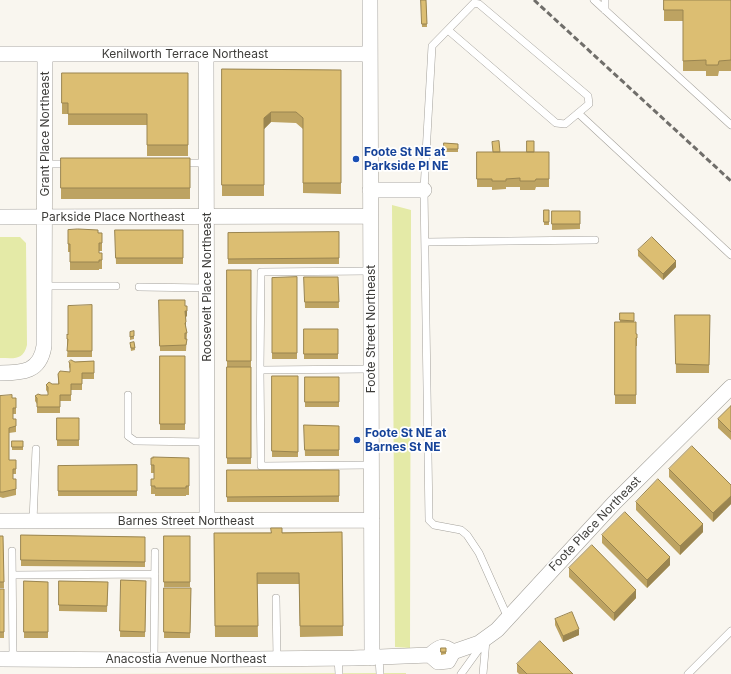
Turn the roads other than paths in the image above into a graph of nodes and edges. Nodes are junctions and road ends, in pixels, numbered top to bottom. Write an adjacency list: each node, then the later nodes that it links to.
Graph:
1 (370, 0): 9 (street, Foote Street Northeast)
2 (594, 0): 4 (lane)
3 (605, 0): 4 (lane)
4 (605, 10): 12 (lane)
5 (448, 30): 10 (lane); 10 (lane); 19 (lane)
6 (0, 54): 7 (street, Kenilworth Terrace Northeast)
7 (45, 54): 8 (street, Kenilworth Terrace Northeast); 16 (street, Grant Place Northeast)
8 (206, 54): 9 (street, Kenilworth Terrace Northeast); 15 (street, Roosevelt Place Northeast)
9 (370, 54): 18 (street, Foote Street Northeast)
10 (578, 113): 26 (lane)
11 (731, 115): 12 (lane)
12 (723, 118): 13 (lane)
13 (731, 125)
14 (175, 163): 15 (lane)
15 (206, 163): 23 (street, Roosevelt Place Northeast)
16 (45, 164): 17 (lane); 22 (street, Grant Place Northeast)
17 (74, 164)
18 (370, 190): 19 (street); 20 (street, Foote Street Northeast)
19 (424, 190): 25 (lane)
20 (370, 216): 23 (street, Parkside Place Northeast); 27 (street, Foote Street Northeast)
21 (0, 217): 22 (street, Parkside Place Northeast)
22 (45, 217): 23 (street, Parkside Place Northeast); 28 (street, Grant Place Northeast)
23 (206, 217): 31 (street, Roosevelt Place Northeast)
24 (595, 240): 25 (lane)
25 (425, 242): 49 (lane)
26 (731, 255)
27 (370, 271): 32 (street, Foote Street Northeast); 33 (lane)
28 (44, 286): 29 (lane); 34 (street, Grant Place Northeast)
29 (116, 286)
30 (138, 287): 31 (lane)
31 (206, 288): 37 (street, Roosevelt Place Northeast)
32 (371, 368): 33 (lane); 39 (street, Foote Street Northeast)
33 (260, 370): 39 (lane)
34 (0, 373)
35 (731, 387): 49 (street, Foote Place Northeast)
36 (128, 395): 37 (lane)
37 (207, 442): 43 (street, Roosevelt Place Northeast)
38 (36, 449): 42 (lane)
39 (371, 465): 40 (street, Foote Street Northeast)
40 (372, 520): 43 (street, Barnes Street Northeast); 53 (street, Foote Street Northeast)
41 (0, 521): 42 (street, Barnes Street Northeast)
42 (33, 521): 43 (street, Barnes Street Northeast)
43 (207, 521)
44 (12, 551): 47 (lane)
45 (155, 552): 46 (lane)
46 (155, 574): 47 (lane); 56 (lane)
47 (13, 575): 54 (lane)
48 (276, 598): 55 (lane)
49 (508, 618): 51 (street, Foote Place Northeast)
50 (731, 631): 61 (lane)
51 (486, 640): 53 (street, Foote Place Northeast); 59 (lane); 60 (lane)
52 (338, 658): 53 (street, Anacostia Avenue Northeast); 55 (street, Anacostia Avenue Northeast); 57 (lane)
53 (375, 658): 58 (lane)
54 (7, 659): 56 (street, Anacostia Avenue Northeast)
55 (277, 659): 56 (street, Anacostia Avenue Northeast)
56 (154, 660)
57 (339, 674)
58 (380, 674)
59 (461, 674)
60 (483, 674)
61 (688, 674)

